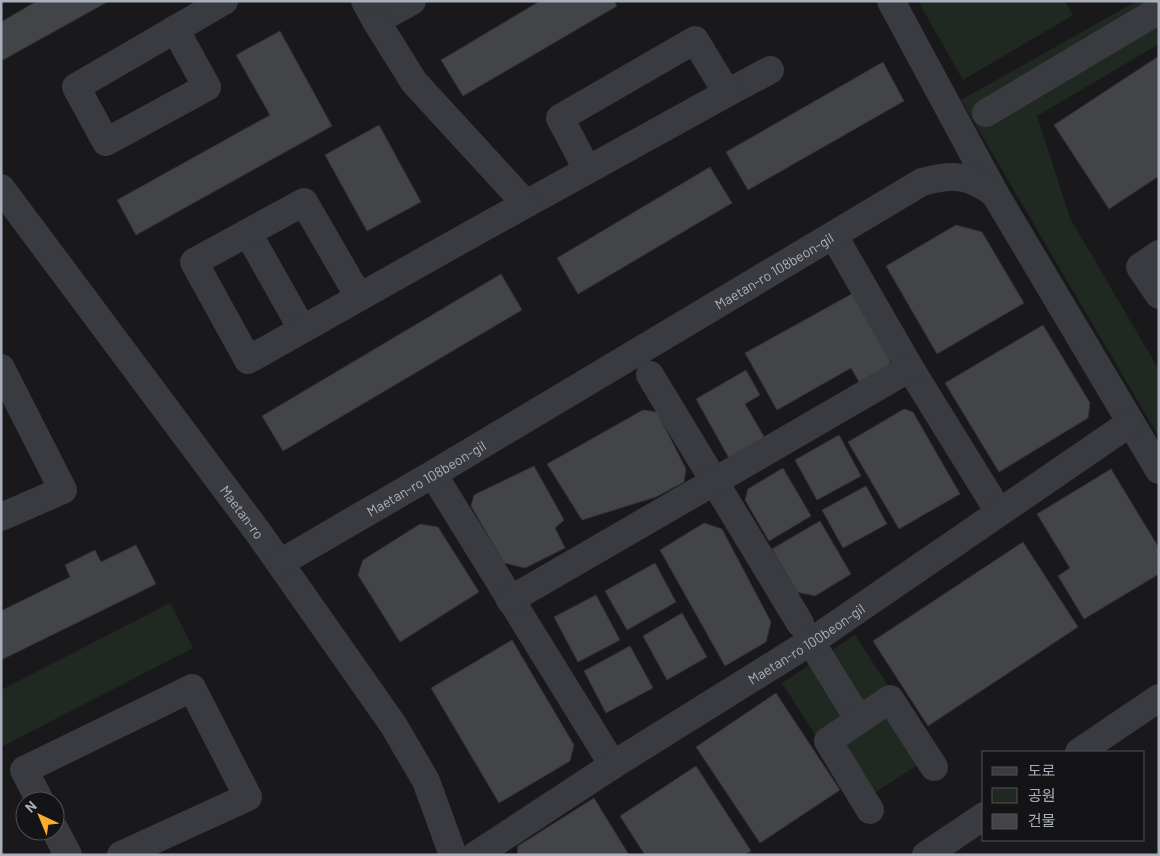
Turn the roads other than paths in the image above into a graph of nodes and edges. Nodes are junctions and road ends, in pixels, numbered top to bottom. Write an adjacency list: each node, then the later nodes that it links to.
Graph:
1 (224, 1): 6 (street)
2 (412, 1): 5 (street)
3 (891, 1): 12 (street)
4 (1159, 10): 9 (street)
5 (371, 11): 13 (street)
6 (175, 29): 6 (street)
7 (770, 70): 8 (street)
8 (727, 93): 10 (street); 10 (street)
9 (986, 112)
10 (587, 169): 13 (street)
11 (1, 188): 29 (street, Maetan-ro)
12 (995, 194): 15 (street, Maetan-ro 108beon-gil); 23 (street, Maetan-ro 108beon-gil)
13 (526, 204): 18 (street)
14 (248, 233): 18 (street); 19 (street); 19 (street)
15 (834, 236): 21 (street); 25 (street, Maetan-ro 108beon-gil)
16 (1159, 254): 17 (street)
17 (1159, 295)
18 (359, 297): 19 (street)
19 (302, 329)
20 (1, 368): 28 (street)
21 (910, 368): 26 (street); 27 (street)
22 (650, 375): 26 (street)
23 (1130, 423): 24 (street, Maetan-ro 108beon-gil); 27 (street, Maetan-ro 100beon-gil)
24 (1159, 470)
25 (433, 474): 29 (street, Maetan-ro 108beon-gil); 30 (street)
26 (714, 482): 30 (street); 31 (street)
27 (999, 512): 36 (street, Maetan-ro 100beon-gil)
28 (1, 517)
29 (280, 563): 44 (street, Maetan-ro)
30 (510, 600): 36 (street)
31 (800, 624)
32 (819, 655): 34 (street)
33 (1159, 698): 35 (street)
34 (860, 720): 37 (street); 39 (street)
35 (1080, 751)
36 (613, 765): 45 (street, Maetan-ro 100beon-gil)
37 (934, 767)
38 (35, 791): 43 (street)
39 (870, 810)
40 (982, 817): 46 (street)
41 (61, 841): 42 (street)
42 (68, 855)
43 (121, 855)
44 (453, 855)
45 (476, 855)
46 (926, 855)

